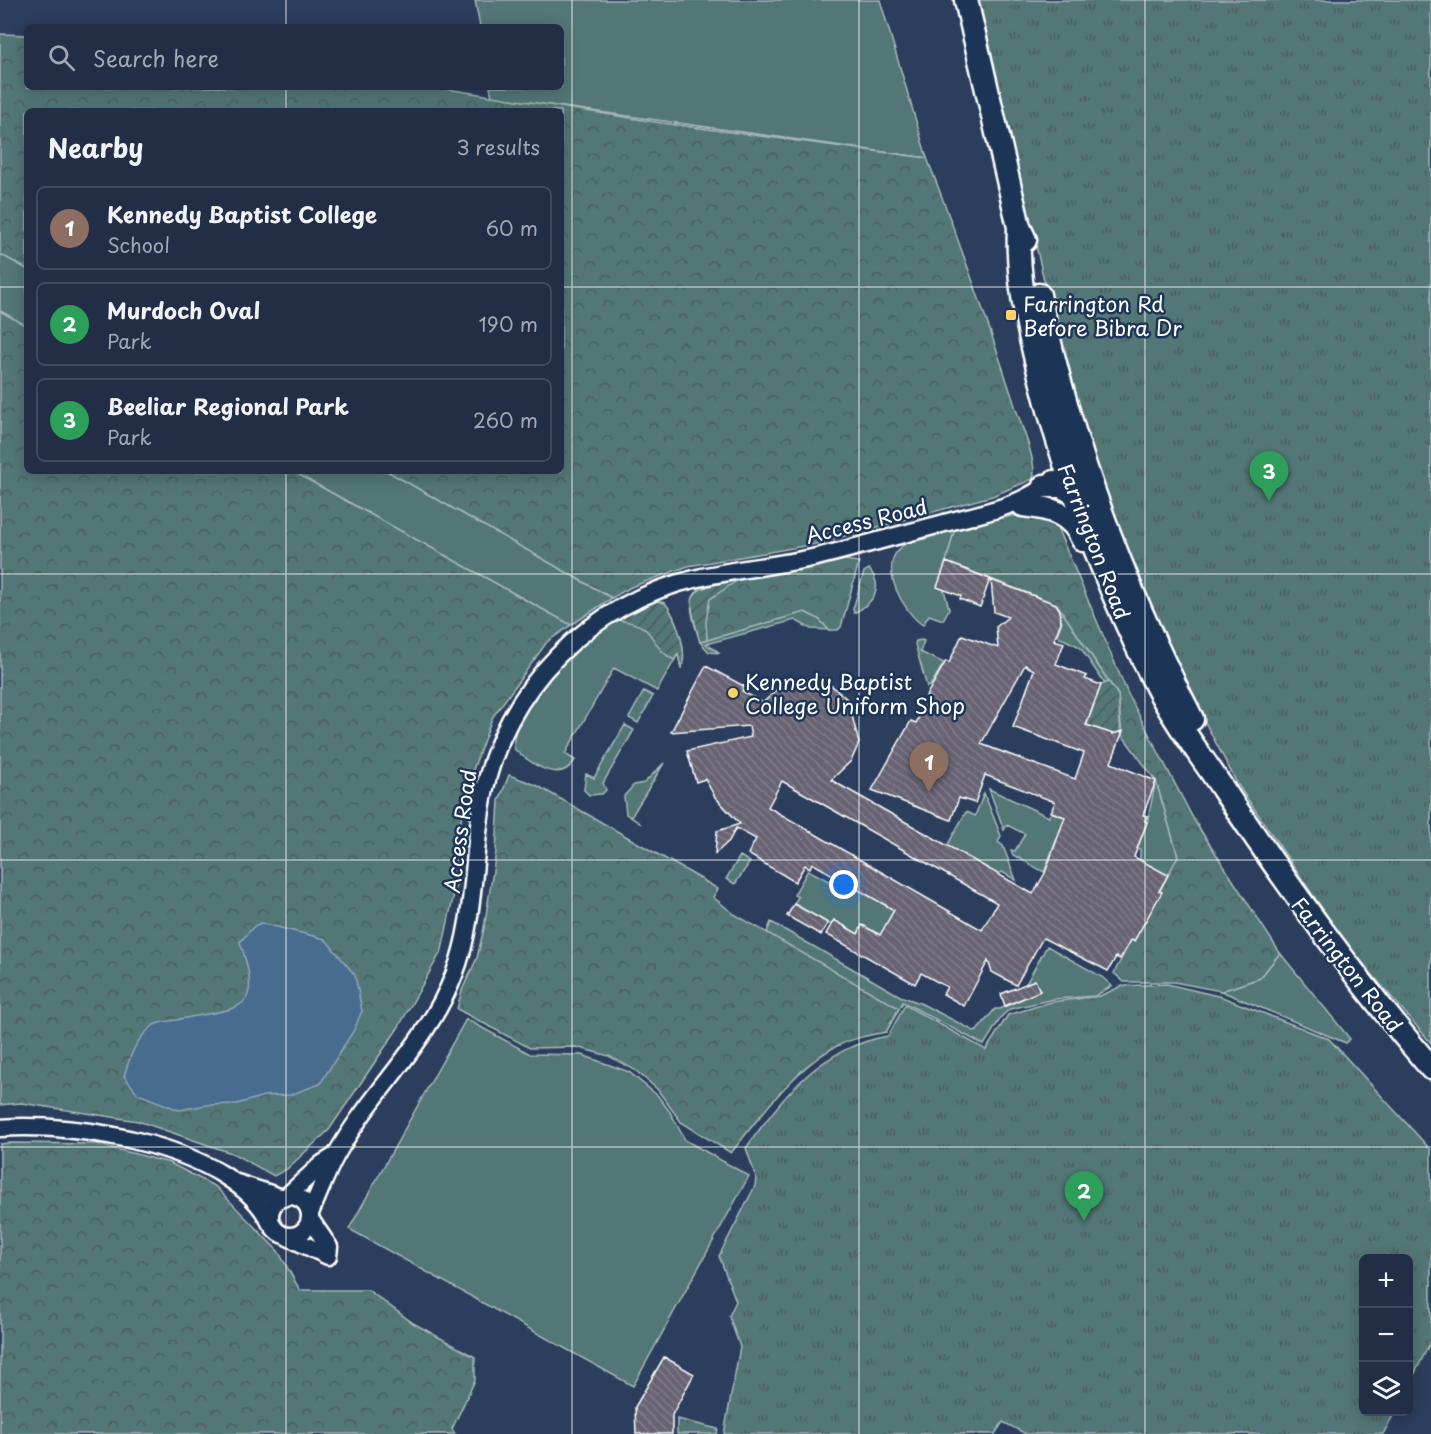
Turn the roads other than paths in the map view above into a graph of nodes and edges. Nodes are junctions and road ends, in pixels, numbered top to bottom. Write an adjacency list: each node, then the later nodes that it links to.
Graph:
1 (966, 0): 2 (main road, Farrington Road)
2 (1019, 227): 3 (main road, Farrington Road); 4 (main road, Farrington Road)
3 (1048, 339): 6 (main road); 8 (main road, Farrington Road)
4 (1061, 453): 5 (street, Access Road); 6 (main road, Farrington Road)
5 (1044, 486): 6 (main road); 7 (street, Access Road)
6 (1069, 496): 7 (street, Access Road); 8 (main road); 9 (main road, Farrington Road)
7 (1017, 505): 9 (main road); 13 (street, Access Road)
8 (1123, 567): 10 (main road, Farrington Road)
9 (1157, 687): 10 (main road, Farrington Road)
10 (1248, 827): 11 (main road, Farrington Road)
11 (1431, 1068)
12 (0, 1128): 14 (street)
13 (335, 1156): 15 (street, Access Road); 16 (street, Access Road)
14 (230, 1181): 15 (street); 17 (street)
15 (284, 1197): 16 (street); 17 (street)
16 (310, 1216): 18 (street); 18 (street)
17 (271, 1224): 18 (street)
18 (286, 1236)

